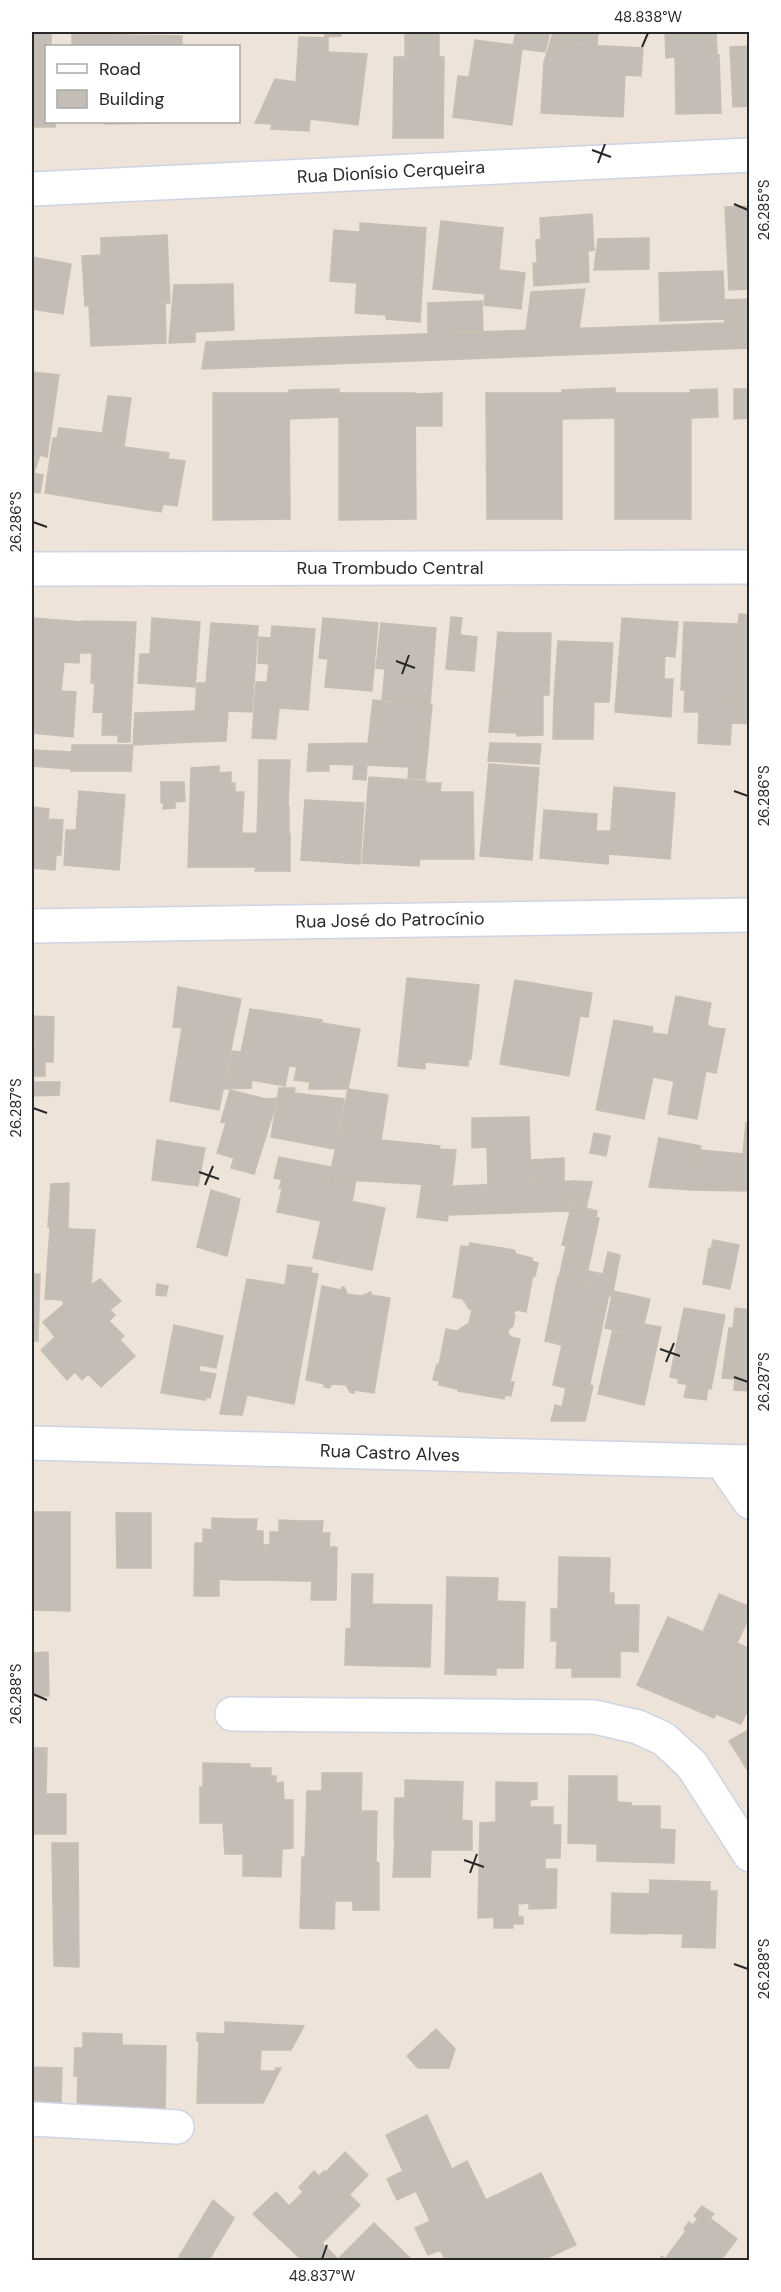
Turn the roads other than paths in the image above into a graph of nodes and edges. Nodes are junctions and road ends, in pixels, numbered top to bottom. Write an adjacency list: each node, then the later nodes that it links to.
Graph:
1 (750, 155): 2 (street, Rua Dionísio Cerqueira)
2 (32, 189)
3 (750, 567): 4 (street, Rua Trombudo Central)
4 (32, 569)
5 (750, 915): 6 (street, Rua José do Patrocínio)
6 (32, 926)
7 (32, 1443): 8 (street, Rua Castro Alves)
8 (736, 1462): 9 (street)
9 (750, 1502)
10 (232, 1714): 11 (street)
11 (750, 1855)
12 (32, 2119): 13 (street)
13 (177, 2127)

